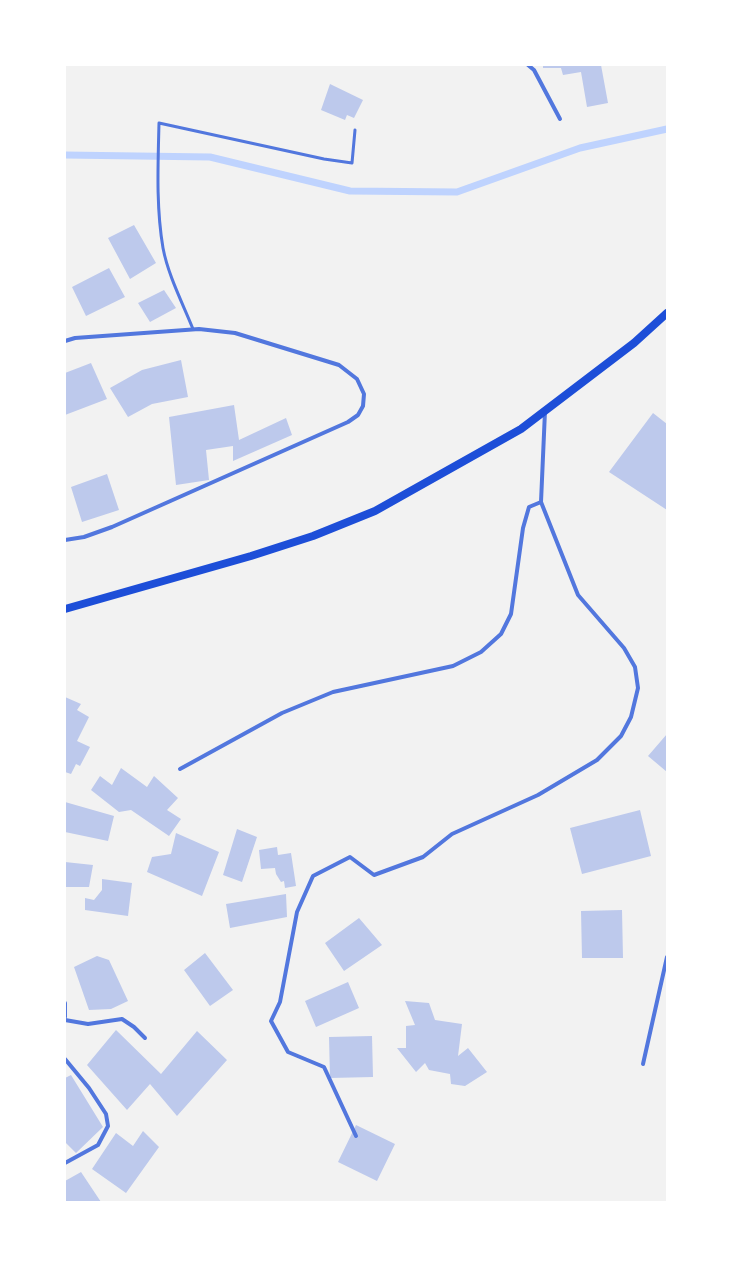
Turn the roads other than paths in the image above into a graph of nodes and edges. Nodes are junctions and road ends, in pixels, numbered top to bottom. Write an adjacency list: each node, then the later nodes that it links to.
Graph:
1 (528, 65): 2 (street)
2 (560, 119)
3 (355, 130): 5 (lane)
4 (667, 313): 7 (main road)
5 (193, 329): 6 (street); 9 (street)
6 (65, 341)
7 (545, 411): 8 (street); 10 (main road)
8 (541, 502): 11 (street); 20 (street)
9 (65, 540)
10 (65, 609)
11 (180, 769)
12 (667, 957): 13 (street)
13 (666, 967): 19 (street)
14 (65, 1003): 15 (street)
15 (65, 1017)
16 (65, 1020): 17 (street)
17 (144, 1038)
18 (65, 1059): 21 (street)
19 (643, 1064)
20 (356, 1136)
21 (65, 1163)

